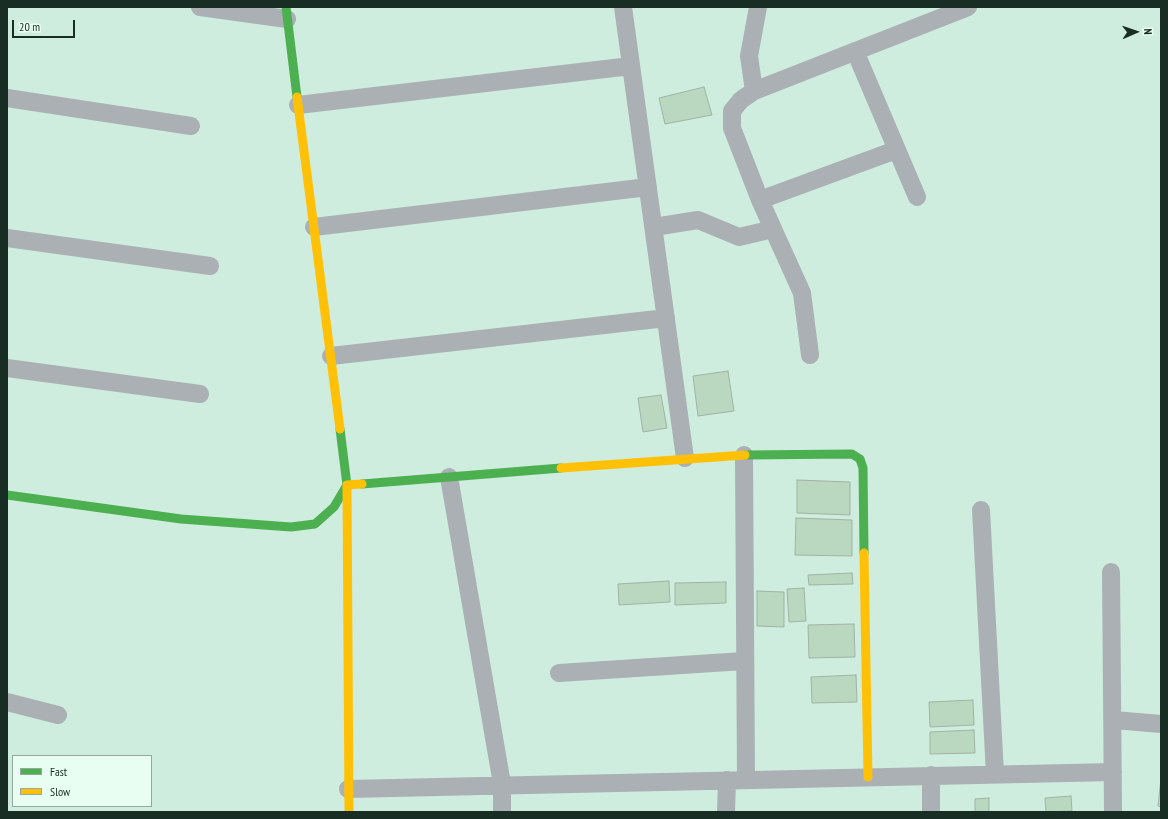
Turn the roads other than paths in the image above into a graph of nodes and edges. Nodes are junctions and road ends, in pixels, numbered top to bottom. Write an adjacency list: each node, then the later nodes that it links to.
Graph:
1 (200, 7): 5 (street)
2 (623, 7): 7 (street)
3 (758, 7): 8 (street)
4 (968, 7): 6 (street)
5 (287, 13): 10 (street)
6 (855, 52): 8 (street); 12 (street)
7 (631, 66): 10 (street); 13 (street)
8 (754, 91): 15 (street)
9 (7, 98): 11 (street)
10 (298, 105): 16 (street)
11 (191, 126)
12 (896, 150): 14 (street); 15 (street)
13 (648, 187): 16 (street); 17 (street)
14 (916, 197)
15 (760, 200): 18 (street)
16 (314, 227): 23 (street)
17 (654, 228): 18 (street); 21 (street)
18 (773, 229): 22 (street)
19 (7, 238): 20 (street)
20 (210, 266)
21 (666, 318): 23 (street); 27 (street)
22 (810, 355)
23 (331, 356): 29 (street)
24 (7, 368): 25 (street)
25 (200, 394)
26 (744, 455): 27 (street); 33 (street); 42 (street)
27 (685, 458): 28 (street)
28 (448, 477): 29 (street); 45 (street)
29 (347, 485): 30 (street); 46 (street)
30 (7, 495)
31 (980, 510): 40 (street)
32 (1111, 572): 37 (street)
33 (744, 661): 34 (street); 44 (street)
34 (559, 673)
35 (7, 702): 36 (street)
36 (58, 715)
37 (1114, 720): 38 (street); 39 (street)
38 (1161, 724)
39 (1113, 772): 40 (street); 51 (street)
40 (995, 774): 41 (street)
41 (931, 775): 42 (street); 50 (street)
42 (868, 777): 44 (street)
43 (727, 780): 44 (street); 45 (street); 49 (street)
44 (746, 780)
45 (502, 784): 46 (street); 48 (street)
46 (348, 789): 47 (street)
47 (349, 812)
48 (502, 812)
49 (726, 812)
50 (931, 812)
51 (1114, 812)

